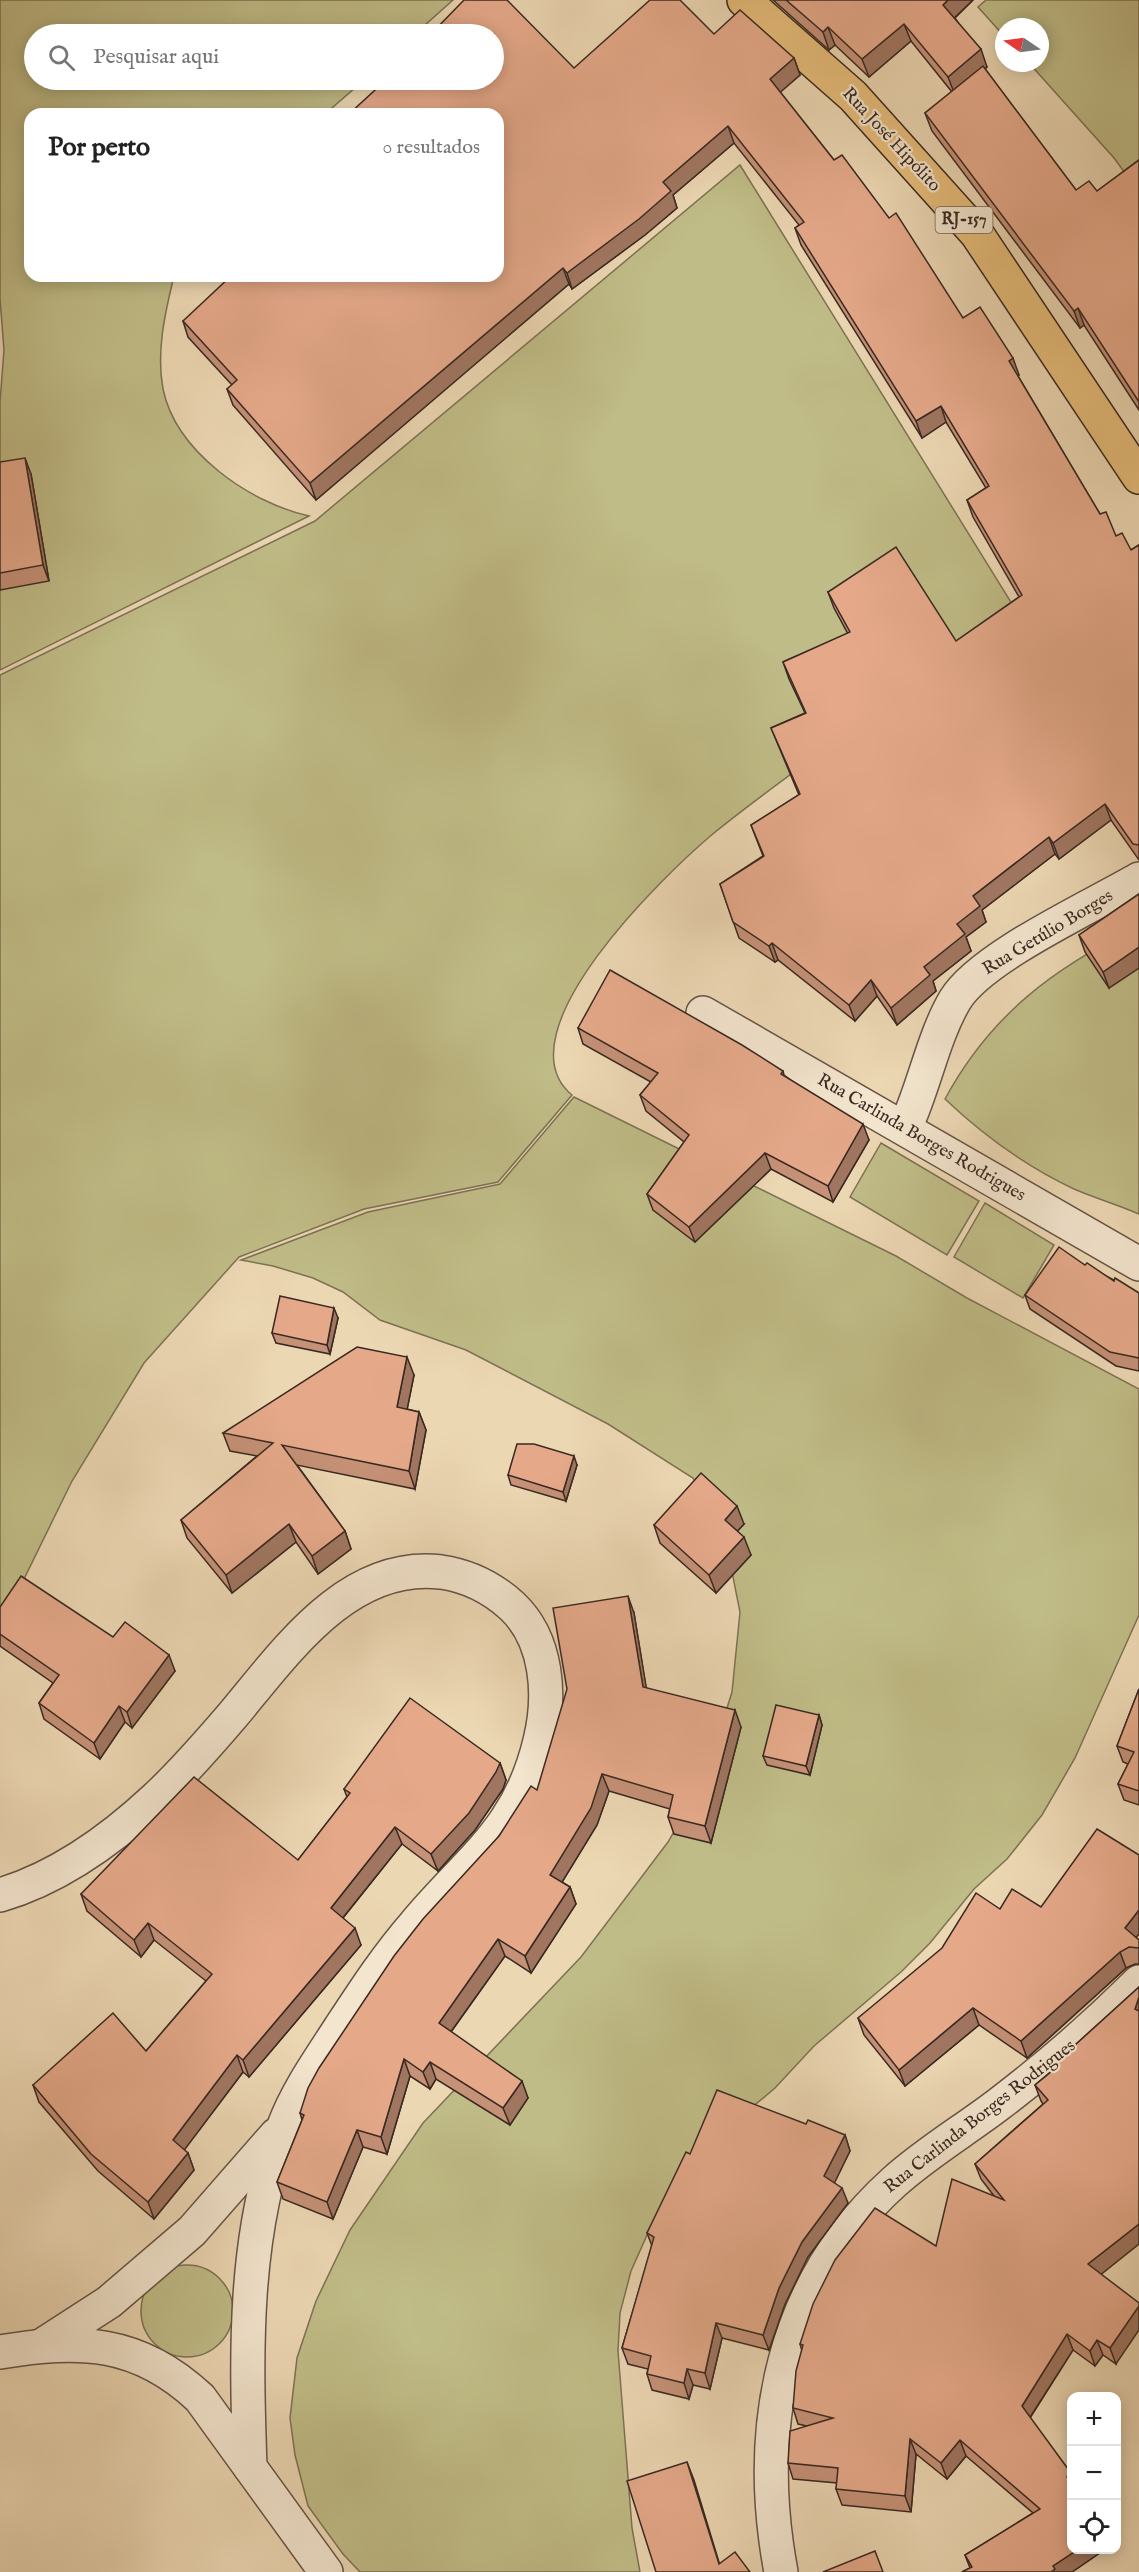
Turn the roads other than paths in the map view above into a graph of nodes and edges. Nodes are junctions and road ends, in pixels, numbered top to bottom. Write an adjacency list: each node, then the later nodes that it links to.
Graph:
1 (744, 0): 2 (main road, Rua José Hipólito / RJ-157)
2 (1139, 477)
3 (1139, 879): 5 (street, Rua Getúlio Borges)
4 (703, 1013): 5 (street, Rua Carlinda Borges Rodrigues)
5 (905, 1128): 6 (street, Rua Carlinda Borges Rodrigues)
6 (1139, 1264)
7 (0, 1895): 9 (street)
8 (1139, 1982): 13 (street, Rua Carlinda Borges Rodrigues)
9 (285, 2124): 10 (street); 11 (street)
10 (21, 2348): 11 (street)
11 (250, 2468): 12 (street)
12 (326, 2572)
13 (781, 2572)

